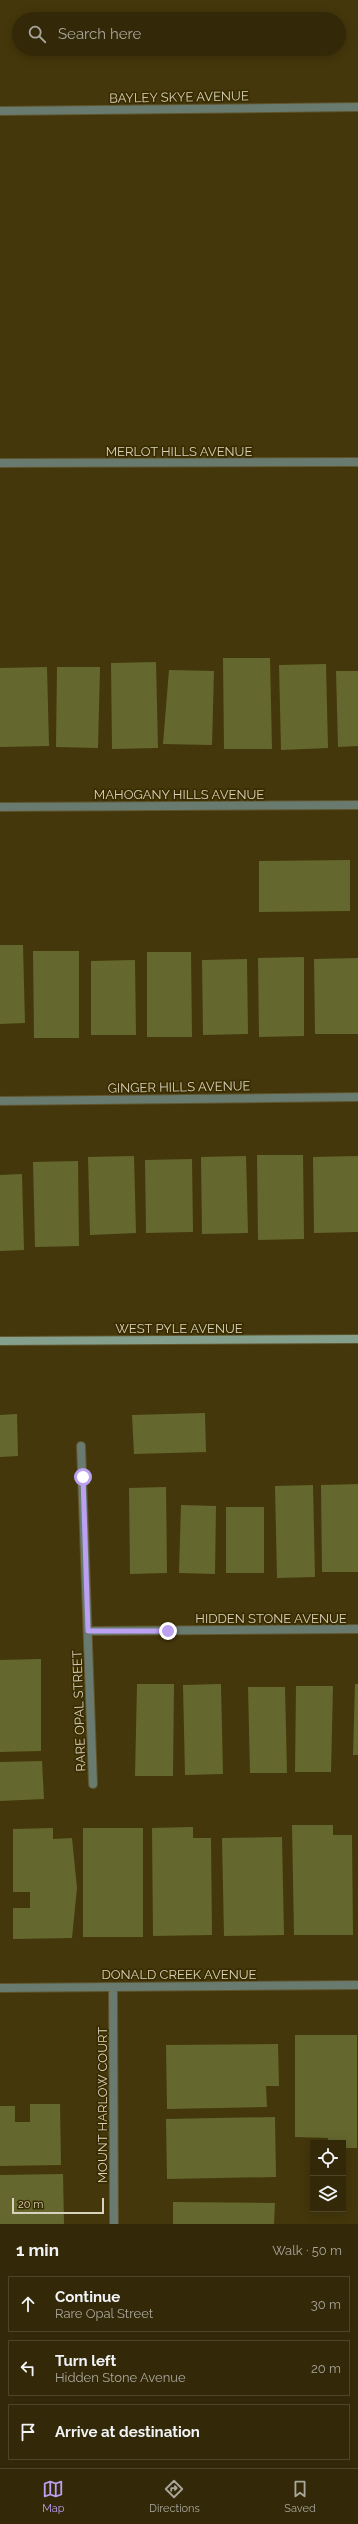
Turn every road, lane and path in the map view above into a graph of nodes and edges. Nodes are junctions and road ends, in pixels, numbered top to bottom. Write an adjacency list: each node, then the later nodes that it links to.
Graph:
1 (358, 107): 2 (street, BAYLEY SKYE AVENUE)
2 (0, 111)
3 (358, 462): 4 (street, MERLOT HILLS AVENUE)
4 (0, 463)
5 (358, 805): 6 (street, MAHOGANY HILLS AVENUE)
6 (0, 807)
7 (358, 1097): 8 (street, GINGER HILLS AVENUE)
8 (0, 1101)
9 (358, 1339): 10 (street, WEST PYLE AVENUE)
10 (0, 1341)
11 (82, 1446): 13 (street, RARE OPAL STREET)
12 (358, 1629): 13 (street, HIDDEN STONE AVENUE)
13 (88, 1631): 14 (street, RARE OPAL STREET)
14 (93, 1784)
15 (358, 1985): 16 (street, DONALD CREEK AVENUE)
16 (113, 1987): 17 (street, DONALD CREEK AVENUE); 18 (street, MOUNT HARLOW COURT)
17 (0, 1988)
18 (114, 2224)

